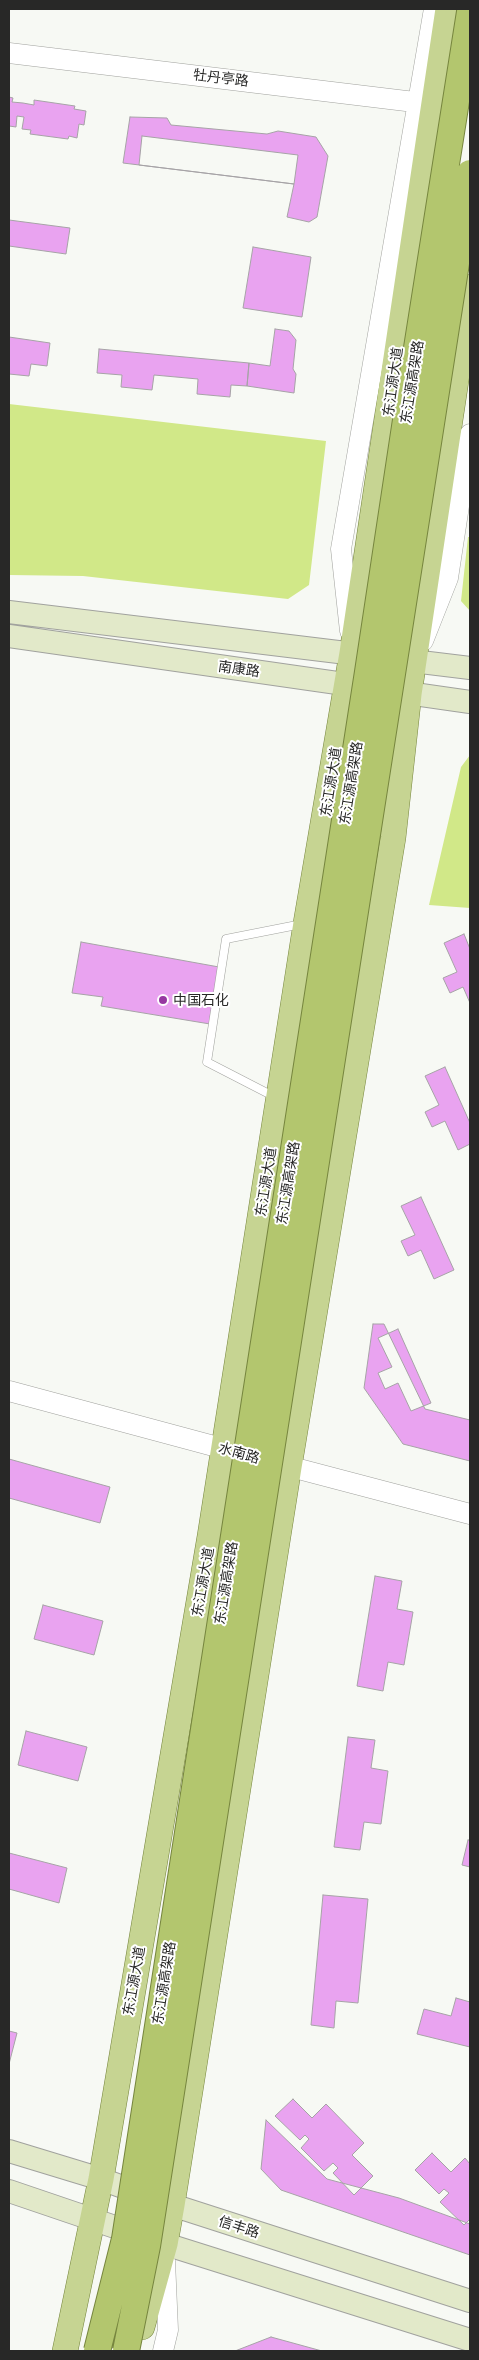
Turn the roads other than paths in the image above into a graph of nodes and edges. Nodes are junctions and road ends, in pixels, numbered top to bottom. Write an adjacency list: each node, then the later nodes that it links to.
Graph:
1 (434, 9): 5 (street)
2 (448, 9): 5 (main road, 东江源大道)
3 (470, 12): 32 (highway, 东江源高架路, bridge)
4 (9, 53): 5 (street, 牡丹亭路)
5 (425, 103): 11 (main road, 东江源大道)
6 (470, 173): 33 (highway, 东江源高架路, bridge)
7 (470, 287): 12 (main road)
8 (470, 434): 12 (street)
9 (9, 612): 11 (main road)
10 (9, 636): 14 (main road, 南康路)
11 (352, 653): 12 (main road); 14 (main road, 东江源大道)
12 (415, 661): 13 (main road); 15 (main road)
13 (470, 668)
14 (346, 685): 15 (main road, 南康路); 17 (main road, 东江源大道)
15 (409, 694): 16 (main road, 南康路); 21 (main road)
16 (470, 702)
17 (306, 923): 18 (main road, 东江源大道); 18 (lane)
18 (279, 1100): 20 (main road, 东江源大道)
19 (9, 1391): 20 (street, 水南路)
20 (224, 1448): 21 (street, 水南路); 24 (main road, 东江源大道)
21 (289, 1467): 22 (street, 水南路); 26 (main road)
22 (470, 1514)
23 (9, 2151): 24 (main road, 信丰路)
24 (101, 2179): 26 (main road, 信丰路); 27 (main road, 东江源大道)
25 (9, 2192): 27 (main road)
26 (172, 2205): 28 (main road); 29 (main road, 信丰路)
27 (92, 2218): 28 (main road); 31 (main road, 东江源大道)
28 (164, 2244): 30 (main road); 34 (main road); 35 (street)
29 (470, 2301)
30 (470, 2340)
31 (65, 2351)
32 (97, 2351)
33 (126, 2351)
34 (135, 2351)
35 (163, 2351)

